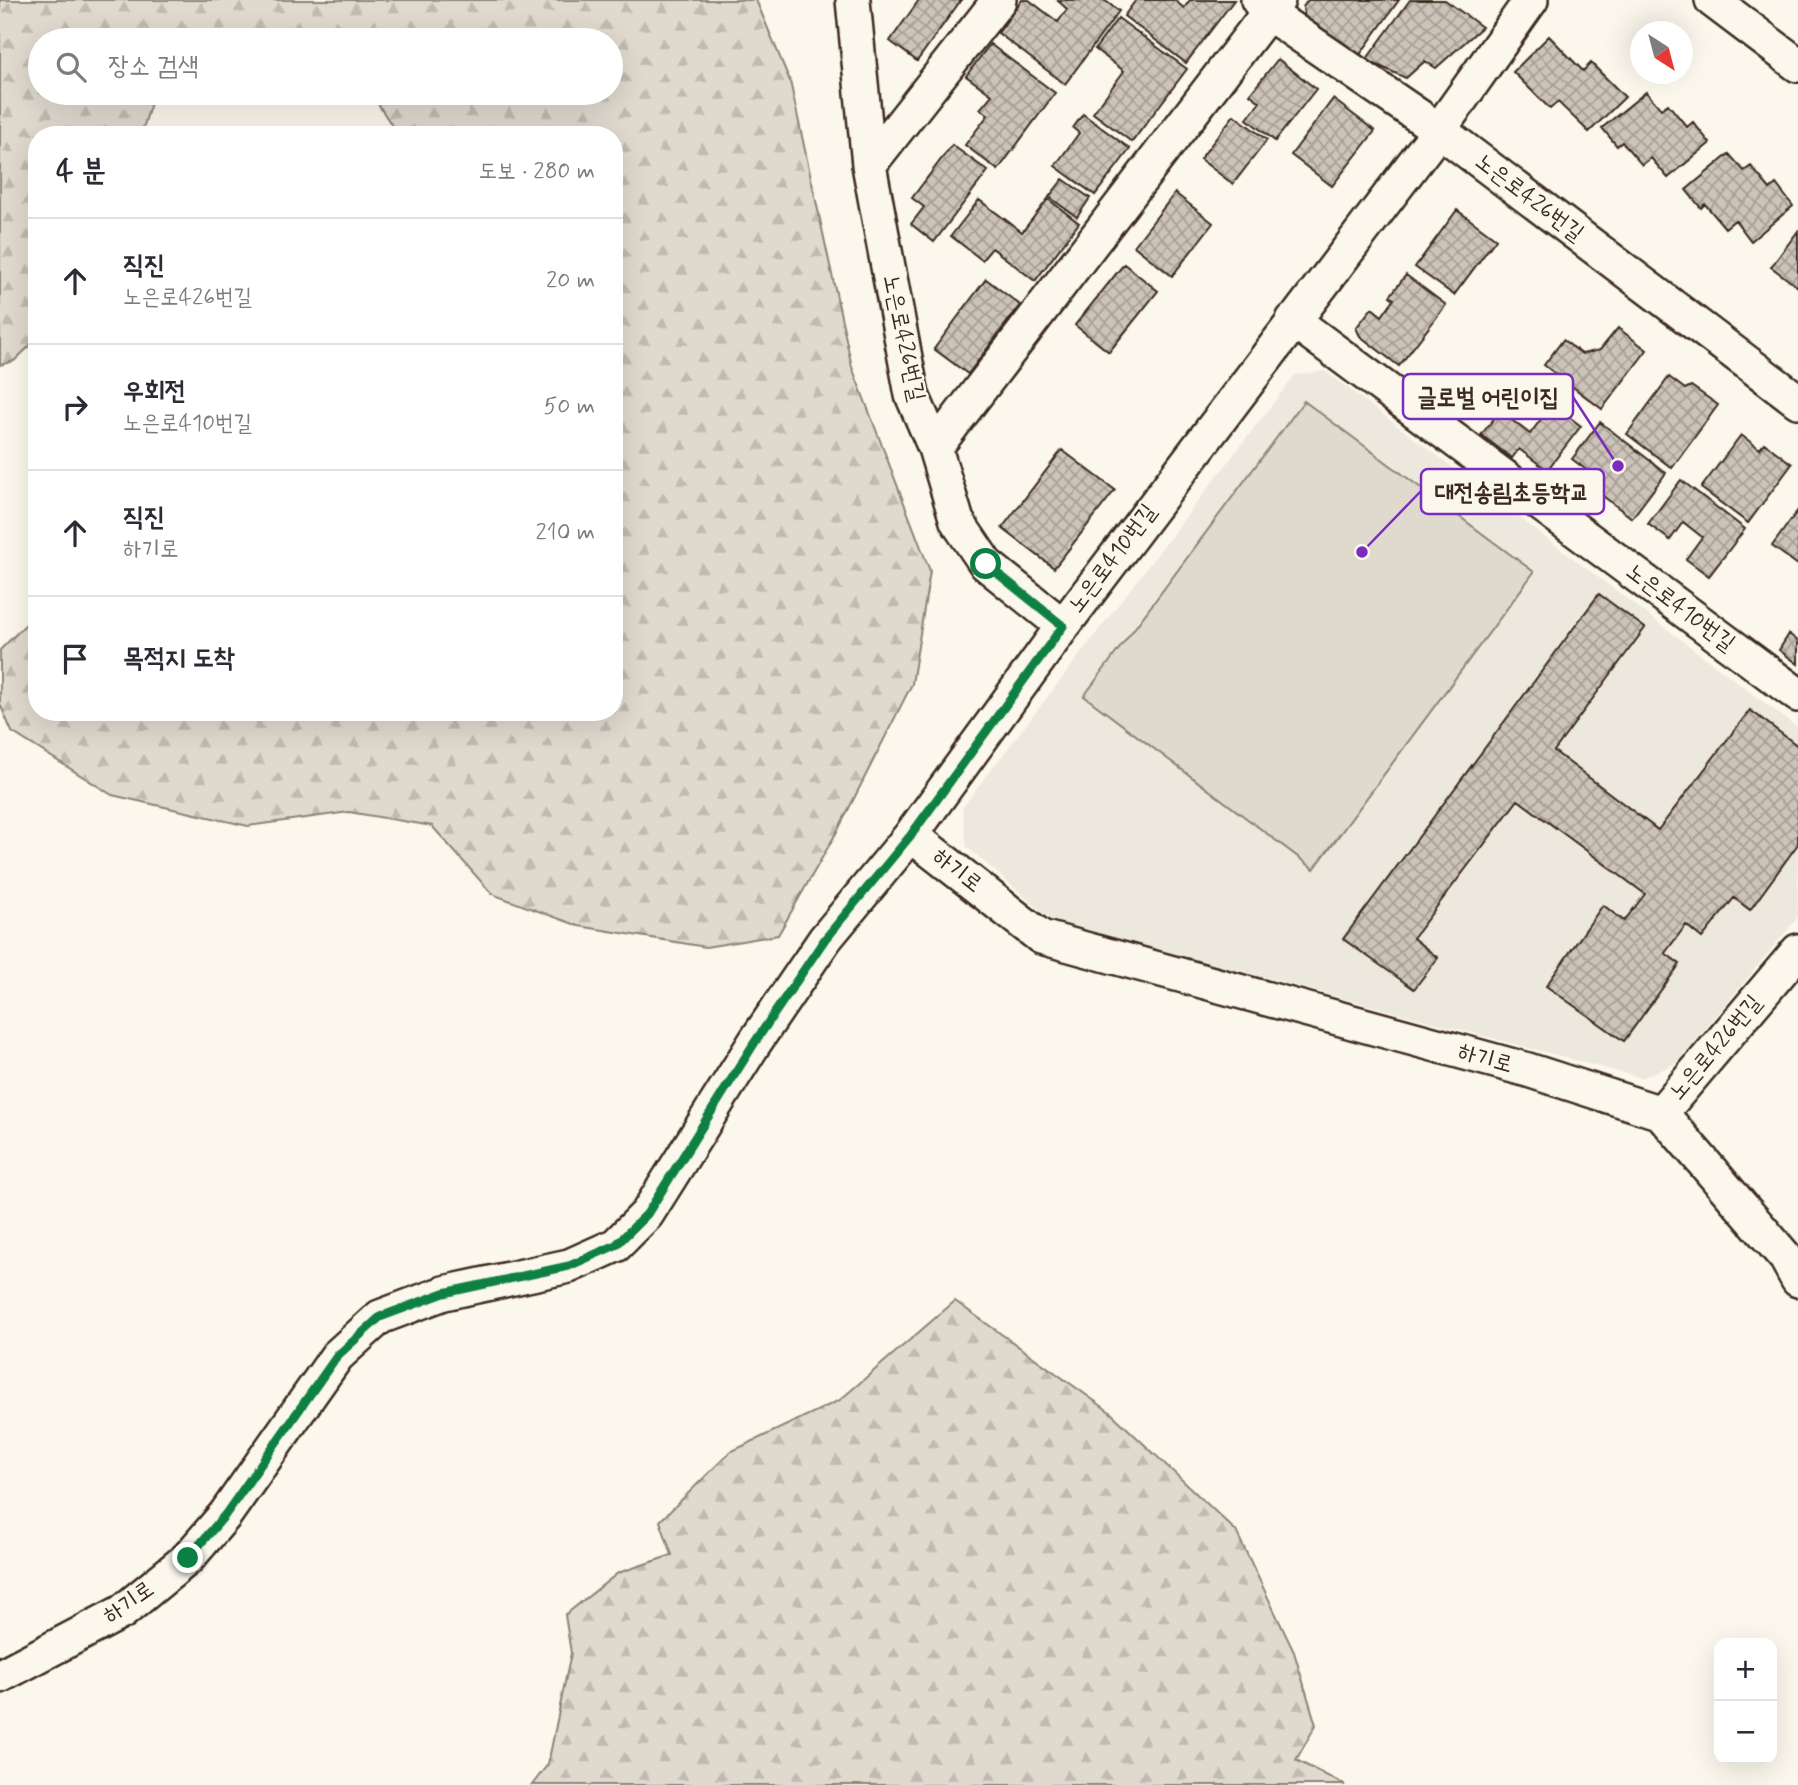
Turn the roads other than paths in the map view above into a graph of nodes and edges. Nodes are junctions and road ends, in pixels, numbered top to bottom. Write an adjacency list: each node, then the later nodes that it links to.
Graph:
1 (853, 0): 8 (street, 노은로426번길)
2 (999, 0): 8 (street)
3 (1531, 0): 7 (street, 노은로410번길)
4 (1712, 0): 6 (street)
5 (1268, 4): 7 (street, 노은로426번길); 11 (street)
6 (1798, 65)
7 (1439, 130): 9 (street, 노은로410번길); 10 (street, 노은로426번길)
8 (869, 165): 11 (street, 노은로426번길)
9 (1293, 320): 12 (street, 노은로410번길); 13 (street, 노은로410번길)
10 (1798, 401)
11 (935, 449): 12 (street, 노은로426번길)
12 (1063, 626): 14 (street, 노은로410번길)
13 (1798, 695)
14 (911, 835): 16 (street, 하기로); 18 (street, 하기로)
15 (1798, 951): 16 (street, 노은로426번길)
16 (1661, 1113): 17 (street)
17 (1798, 1280)
18 (0, 1676)

